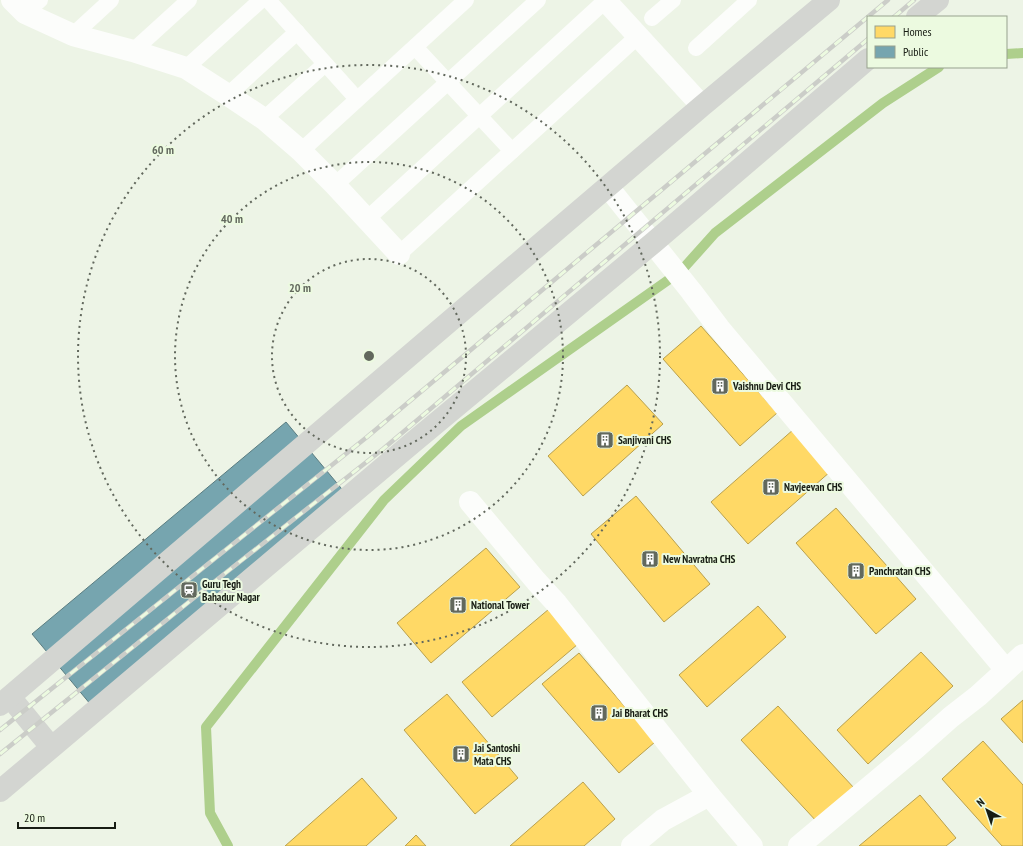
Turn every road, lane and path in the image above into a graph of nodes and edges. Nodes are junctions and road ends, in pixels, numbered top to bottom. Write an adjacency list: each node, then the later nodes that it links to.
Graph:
1 (111, 0): 16 (lane)
2 (189, 0): 20 (lane)
3 (261, 0): 23 (lane)
4 (268, 0): 15 (lane)
5 (466, 0): 18 (lane)
6 (538, 0): 24 (lane)
7 (606, 0): 17 (street); 28 (lane)
8 (673, 0): 14 (lane)
9 (749, 0): 19 (lane)
10 (829, 0): 27 (main road)
11 (938, 0): 13 (main road)
12 (26, 4): 16 (street)
13 (918, 16)
14 (652, 18)
15 (297, 32): 22 (lane); 25 (lane)
16 (73, 35): 20 (street)
17 (638, 36): 27 (street); 31 (lane)
18 (415, 47): 24 (lane); 26 (lane)
19 (696, 48)
20 (133, 51): 23 (street)
21 (867, 60): 35 (main road)
22 (325, 64): 26 (lane); 29 (lane)
23 (186, 68): 25 (street)
24 (448, 82): 28 (lane); 32 (lane)
25 (228, 95): 29 (street)
26 (357, 99): 30 (lane)
27 (702, 106): 33 (main road)
28 (479, 116): 31 (lane); 34 (lane)
29 (264, 119): 30 (street)
30 (301, 151): 32 (street)
31 (512, 152): 36 (lane)
32 (335, 185): 34 (street)
33 (608, 187): 35 (street); 40 (main road)
34 (367, 219): 36 (street)
35 (659, 250): 39 (street); 41 (main road)
36 (400, 254)
37 (470, 502): 43 (street)
38 (1023, 655): 39 (street)
39 (1006, 670): 46 (street)
40 (5, 701): 41 (main road)
41 (51, 747): 42 (main road)
42 (0, 791)
43 (710, 795): 44 (street); 45 (street)
44 (632, 846)
45 (752, 846)
46 (799, 846)

